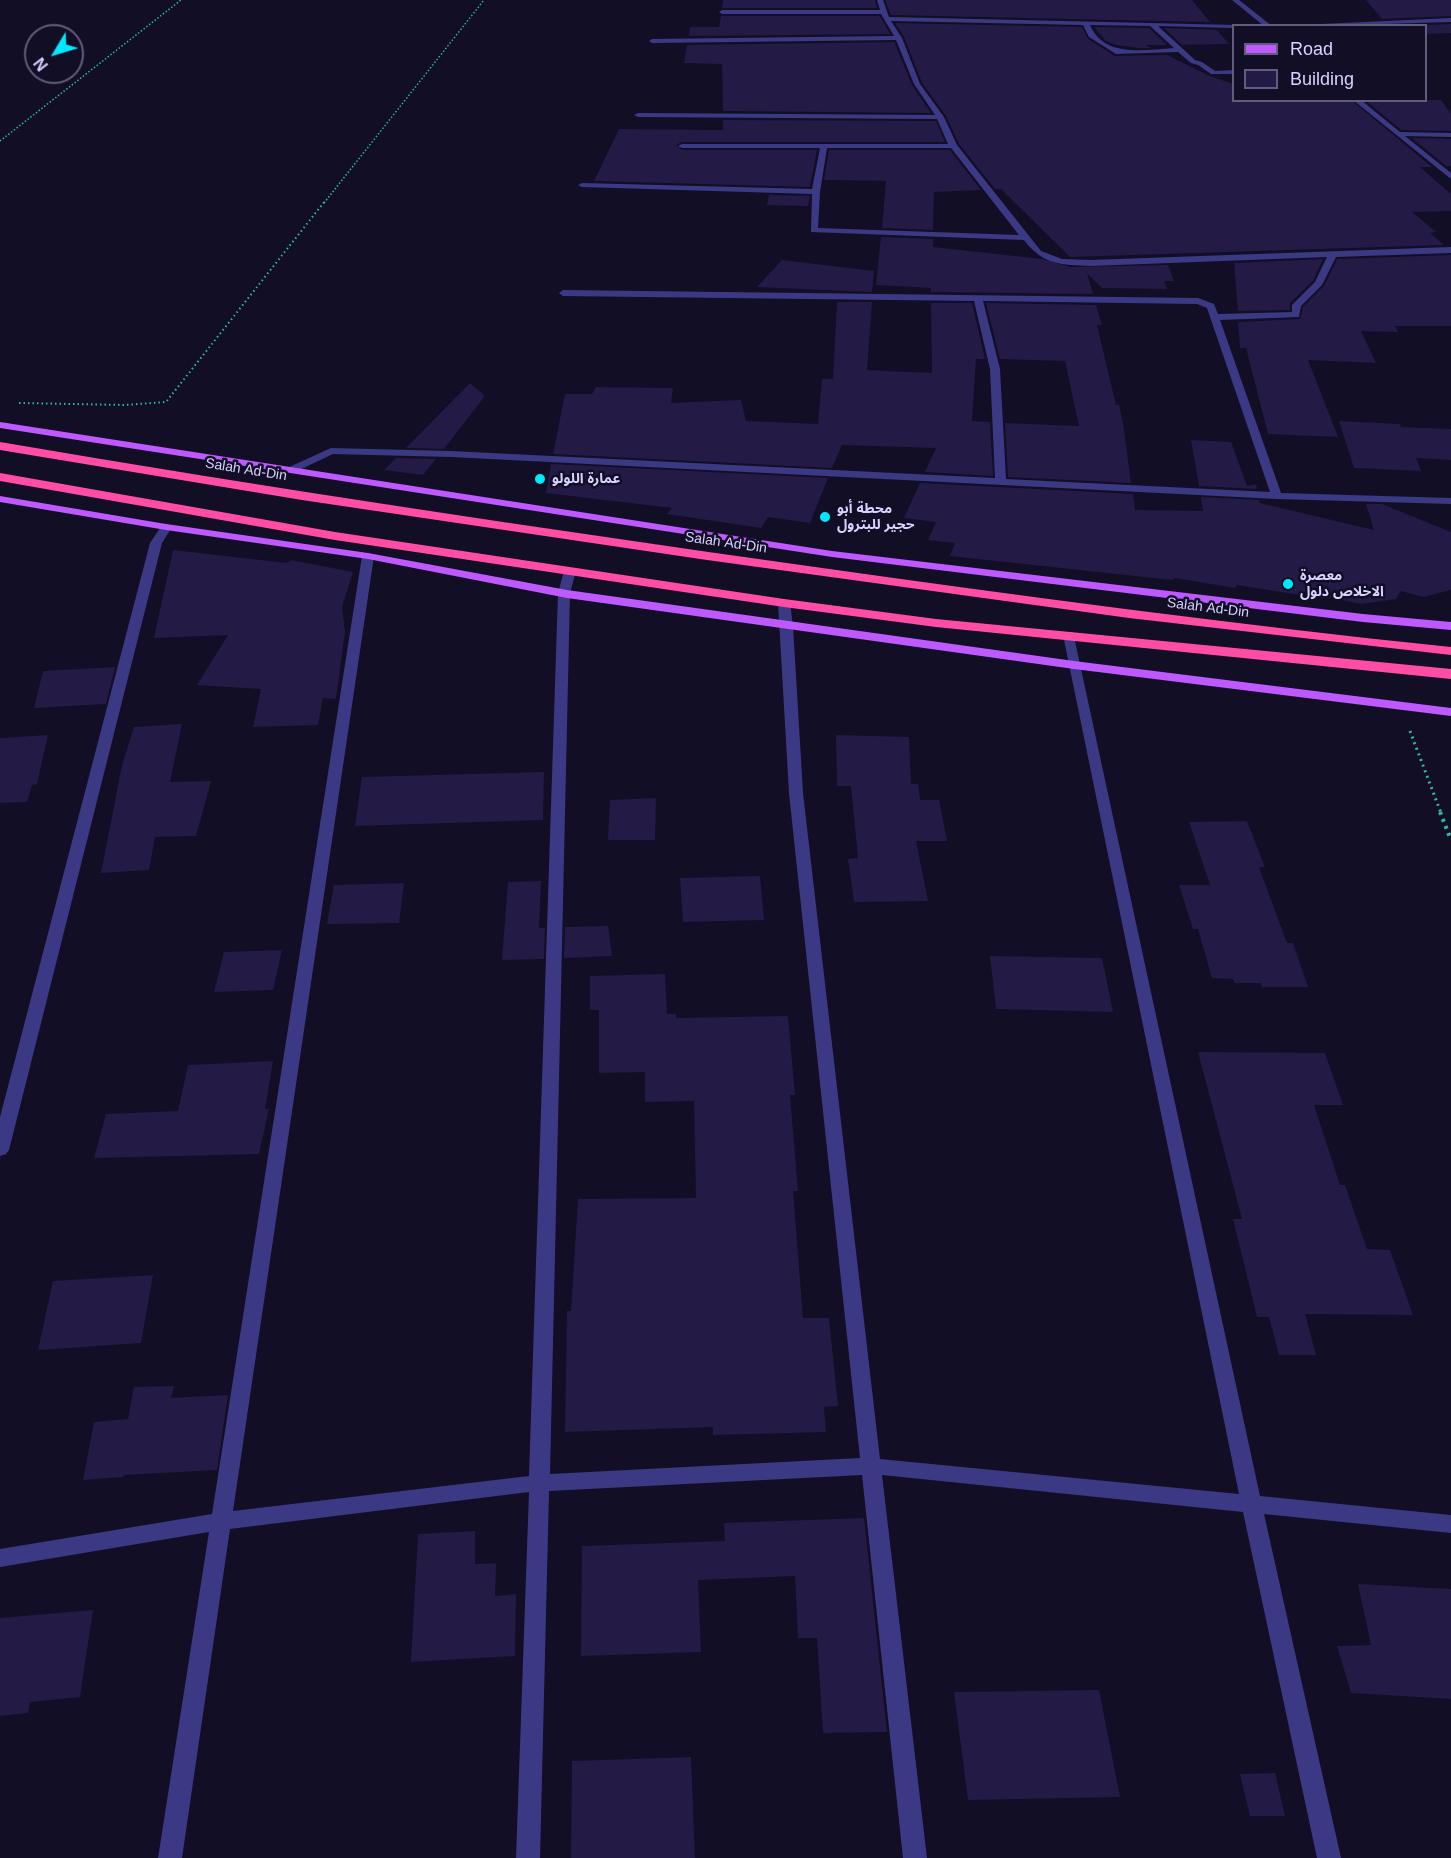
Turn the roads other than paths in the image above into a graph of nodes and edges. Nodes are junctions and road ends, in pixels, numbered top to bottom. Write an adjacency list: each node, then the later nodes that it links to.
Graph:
1 (880, 0): 4 (street)
2 (1235, 0): 8 (street)
3 (722, 12): 4 (street)
4 (885, 16): 6 (street); 11 (street)
5 (1451, 20): 9 (street)
6 (1085, 22): 7 (street); 13 (street)
7 (1150, 23): 10 (street); 13 (street)
8 (1266, 24)
9 (1364, 24)
10 (1232, 26)
11 (899, 38): 12 (street); 17 (street)
12 (652, 40)
13 (1179, 50): 14 (street)
14 (1232, 72)
15 (1359, 102): 18 (street)
16 (638, 115): 17 (street)
17 (940, 117): 22 (street)
18 (1399, 134): 19 (street); 23 (street)
19 (1451, 135)
20 (682, 146): 21 (street)
21 (824, 146): 22 (street); 25 (street)
22 (953, 146): 26 (street)
23 (1451, 177)
24 (582, 184): 25 (street)
25 (816, 192): 26 (street)
26 (1026, 238): 28 (street)
27 (1451, 250): 28 (street)
28 (1333, 254): 31 (street)
29 (563, 293): 30 (street)
30 (978, 300): 31 (street); 36 (street)
31 (1215, 317): 37 (street)
32 (0, 425): 34 (main road)
33 (0, 446): 48 (highway, Salah Ad-Din)
34 (291, 470): 36 (street); 46 (main road)
35 (0, 477): 42 (highway)
36 (1001, 483): 37 (street)
37 (1277, 496): 39 (street)
38 (0, 499): 40 (main road)
39 (1451, 501)
40 (166, 527): 41 (main road); 52 (street)
41 (368, 556): 43 (main road); 56 (street)
42 (570, 571): 43 (street); 44 (highway)
43 (564, 593): 45 (main road); 54 (street)
44 (784, 603): 45 (street); 47 (highway)
45 (787, 626): 49 (main road); 53 (street)
46 (1451, 626)
47 (1069, 635): 49 (street); 50 (highway)
48 (1451, 651)
49 (1074, 665): 51 (main road); 55 (street)
50 (1451, 674)
51 (1451, 712)
52 (0, 1150)
53 (872, 1466): 54 (street); 55 (street); 61 (street)
54 (539, 1483): 56 (street); 60 (street)
55 (1251, 1503): 57 (street); 62 (street)
56 (222, 1521): 58 (street); 59 (street)
57 (1451, 1524)
58 (0, 1558)
59 (170, 1858)
60 (528, 1858)
61 (915, 1858)
62 (1329, 1858)

